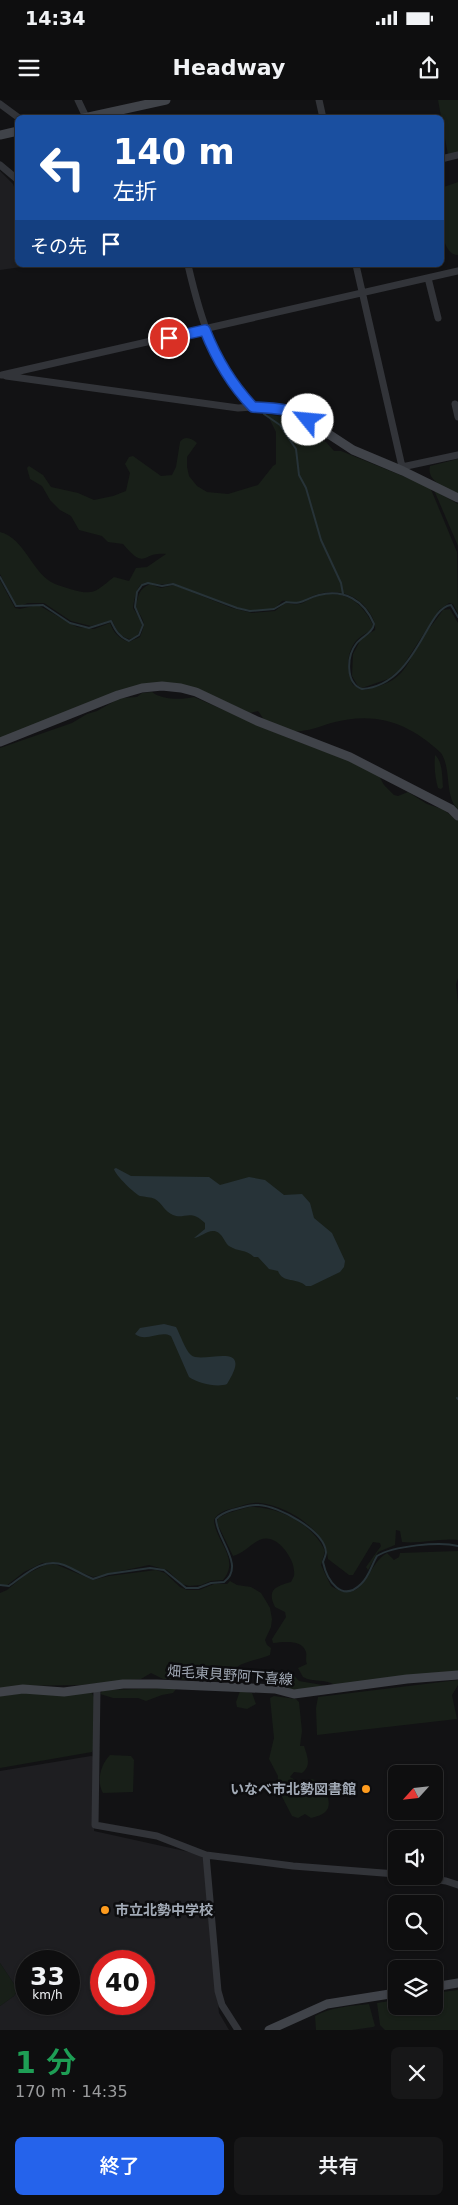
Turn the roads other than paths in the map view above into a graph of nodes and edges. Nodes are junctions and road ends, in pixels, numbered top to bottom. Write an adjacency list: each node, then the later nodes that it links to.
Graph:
1 (78, 100): 6 (street)
2 (166, 100): 7 (street)
3 (319, 100): 8 (street)
4 (0, 104): 5 (street)
5 (15, 115)
6 (84, 115)
7 (95, 115)
8 (322, 115)
9 (15, 132): 10 (street)
10 (0, 135)
11 (458, 155): 12 (street)
12 (444, 158)
13 (0, 165): 14 (street)
14 (15, 178)
15 (189, 267): 21 (street)
16 (356, 267): 19 (street)
17 (458, 271): 18 (street)
18 (428, 278): 19 (street); 20 (street)
19 (363, 293): 21 (street); 27 (street)
20 (438, 318)
21 (205, 330): 22 (street); 24 (street)
22 (1, 375): 24 (street)
23 (455, 404): 25 (street)
24 (253, 407): 27 (street)
25 (458, 417)
26 (458, 455): 27 (street)
27 (403, 469): 28 (street)
28 (458, 498)
29 (0, 742): 30 (street)
30 (458, 816)
31 (458, 1675): 32 (street, 畑毛東貝野阿下喜線)
32 (97, 1688): 33 (street, 畑毛東貝野阿下喜線); 34 (street)
33 (0, 1692)
34 (206, 1855): 35 (street); 41 (street)
35 (388, 1873)
36 (443, 1880): 37 (street)
37 (458, 1885)
38 (458, 1983): 39 (street)
39 (443, 1986)
40 (388, 1994): 42 (street)
41 (238, 2030)
42 (269, 2030)

